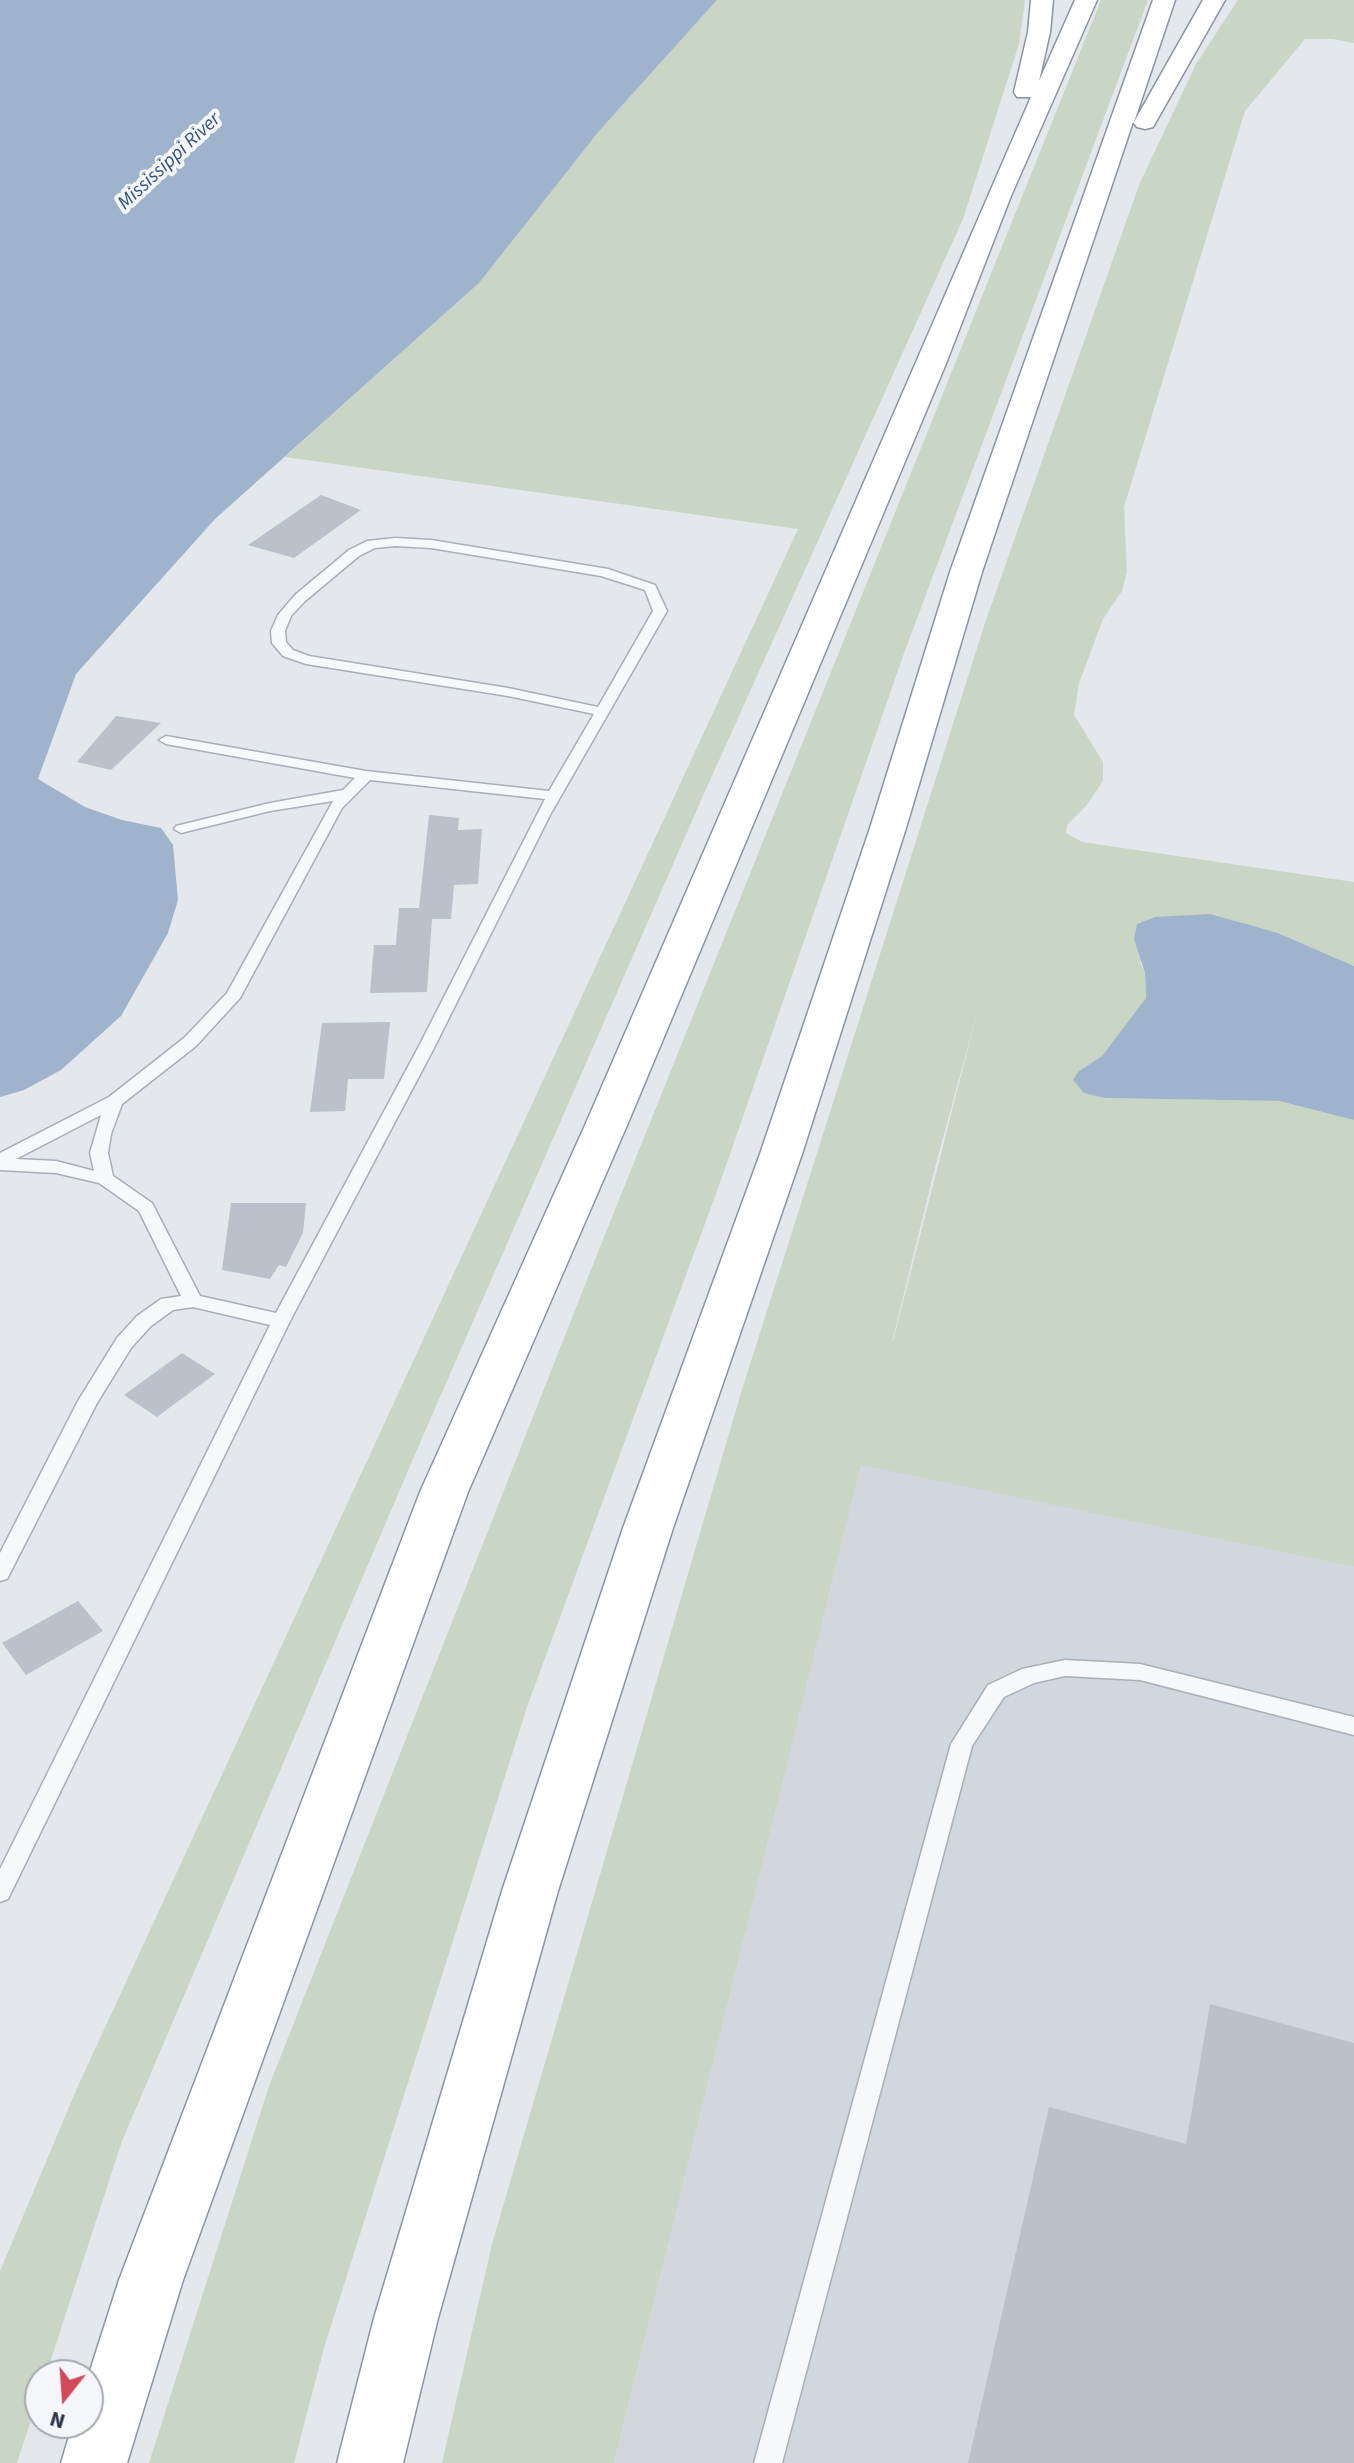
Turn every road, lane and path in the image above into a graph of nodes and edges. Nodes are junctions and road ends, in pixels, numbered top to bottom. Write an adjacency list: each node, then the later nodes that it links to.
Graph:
1 (1042, 0): 5 (highway)
2 (1086, 0): 5 (highway)
3 (1164, 0): 6 (highway)
4 (1214, 0): 6 (highway)
5 (999, 196): 21 (highway)
6 (1094, 206): 22 (highway)
7 (602, 712): 7 (lane); 11 (lane)
8 (166, 740): 9 (lane)
9 (366, 775): 10 (lane); 11 (lane)
10 (348, 794): 12 (lane); 13 (lane)
11 (554, 796): 17 (lane)
12 (181, 829)
13 (115, 1101): 14 (lane); 15 (lane)
14 (0, 1162): 15 (lane)
15 (105, 1179): 16 (lane)
16 (193, 1301): 17 (lane); 18 (lane)
17 (281, 1321): 20 (lane)
18 (0, 1573)
19 (1354, 1726): 23 (lane)
20 (0, 1892)
21 (94, 2463)
22 (370, 2463)
23 (768, 2463)

